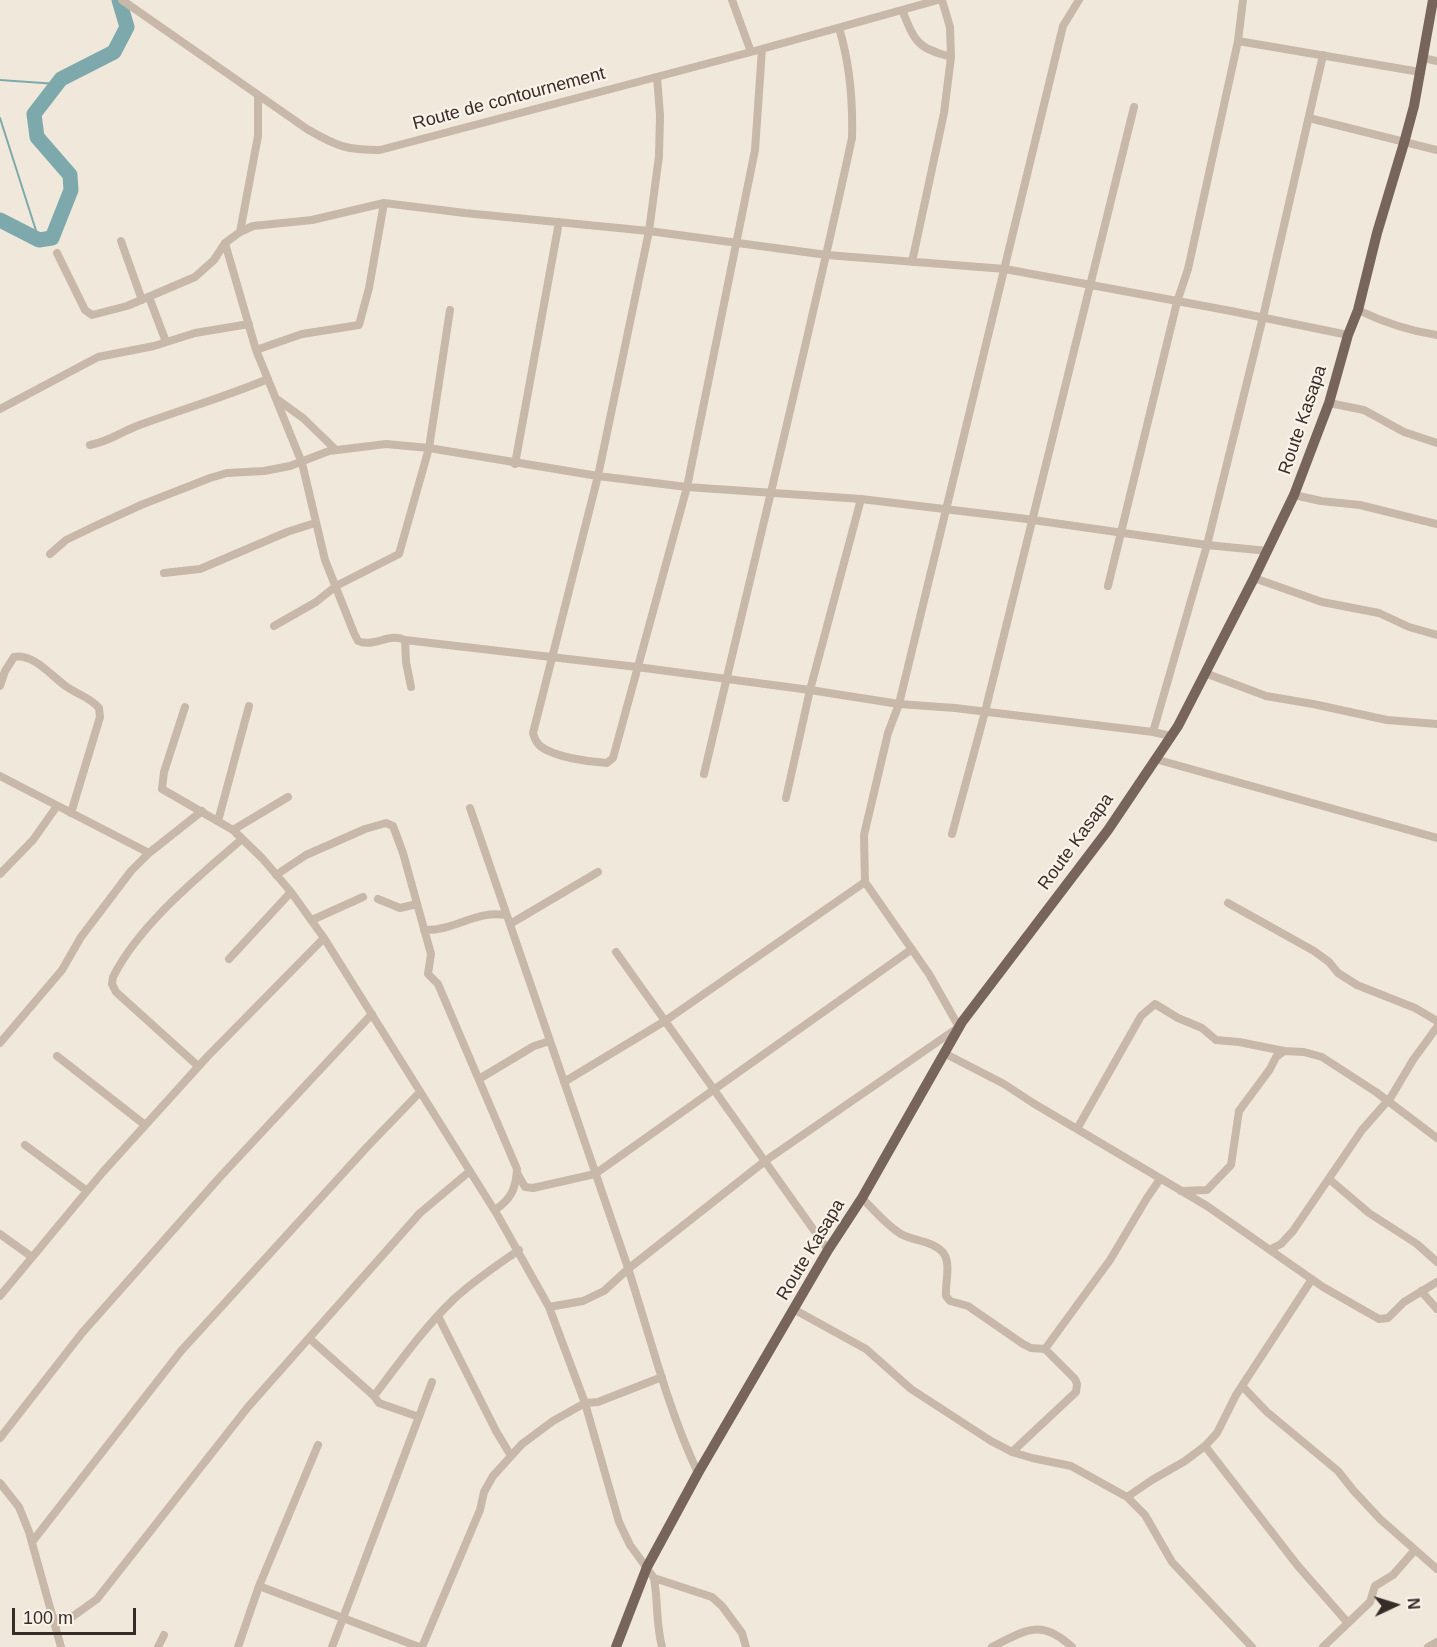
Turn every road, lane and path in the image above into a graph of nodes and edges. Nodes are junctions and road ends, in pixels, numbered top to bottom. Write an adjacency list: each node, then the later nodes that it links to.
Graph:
1 (122, 0): 18 (street, Route de contournement)
2 (732, 0): 11 (street)
3 (940, 0): 7 (street, Route de contournement); 13 (street)
4 (1079, 0): 33 (street)
5 (1243, 0): 9 (street)
6 (1433, 0): 14 (main road, Route Kasapa)
7 (902, 10): 8 (street, Route de contournement); 13 (street)
8 (839, 28): 10 (street, Route de contournement); 31 (street)
9 (1238, 40): 12 (street); 36 (street)
10 (762, 49): 11 (street, Route de contournement); 29 (street)
11 (751, 52): 17 (street, Route de contournement)
12 (1323, 55): 16 (street); 20 (street)
13 (951, 57): 32 (street)
14 (1423, 58): 15 (street); 16 (main road, Route Kasapa)
15 (1437, 61)
16 (1420, 72): 21 (main road, Route Kasapa)
17 (657, 76): 18 (street, Route de contournement); 25 (street)
18 (258, 95): 26 (street)
19 (1134, 107): 34 (street)
20 (1309, 118): 21 (street); 39 (street)
21 (1404, 143): 22 (street); 38 (main road, Route Kasapa)
22 (1437, 150)
23 (384, 203): 24 (street); 26 (street); 44 (street)
24 (559, 222): 25 (street); 54 (street)
25 (649, 231): 29 (street); 55 (street)
26 (240, 232): 28 (street)
27 (121, 241): 35 (street)
28 (225, 243): 35 (street); 40 (street)
29 (737, 243): 31 (street); 56 (street)
30 (57, 253): 35 (street)
31 (827, 255): 32 (street); 57 (street)
32 (912, 262): 33 (street)
33 (1005, 269): 34 (street); 60 (street)
34 (1092, 284): 36 (street); 61 (street)
35 (145, 299): 43 (street)
36 (1177, 302): 39 (street); 64 (street)
37 (450, 310): 51 (street)
38 (1358, 310): 41 (main road, Route Kasapa); 42 (street)
39 (1263, 317): 41 (street); 65 (street)
40 (249, 324): 43 (street); 44 (street)
41 (1348, 335): 47 (main road, Route Kasapa)
42 (1437, 335)
43 (166, 342): 48 (street)
44 (256, 350): 45 (street)
45 (268, 379): 46 (street); 50 (street)
46 (277, 399): 52 (street); 53 (street)
47 (1329, 403): 49 (street); 58 (main road, Route Kasapa)
48 (0, 409)
49 (1437, 443)
50 (90, 445)
51 (429, 448): 52 (street); 54 (street); 70 (street)
52 (336, 450): 53 (street)
53 (302, 463): 62 (street); 67 (street)
54 (515, 464): 55 (street)
55 (598, 476): 56 (street); 75 (street)
56 (687, 487): 57 (street); 76 (street)
57 (772, 491): 59 (street); 78 (street)
58 (1294, 495): 63 (street); 66 (main road, Route Kasapa)
59 (861, 499): 60 (street); 81 (street)
60 (945, 510): 61 (street); 82 (street)
61 (1033, 520): 64 (street); 85 (street)
62 (315, 523): 68 (street); 70 (street)
63 (1437, 524)
64 (1120, 534): 65 (street); 71 (street)
65 (1207, 545): 66 (street); 87 (street)
66 (1268, 551): 69 (main road, Route Kasapa)
67 (50, 554)
68 (164, 573)
69 (1254, 578): 73 (street); 77 (main road, Route Kasapa)
70 (336, 586): 72 (street); 74 (street)
71 (1108, 586)
72 (274, 626)
73 (1437, 635)
74 (405, 640): 75 (street); 80 (street)
75 (553, 658): 76 (street); 76 (street)
76 (637, 667): 78 (street)
77 (1205, 673): 86 (street); 88 (main road, Route Kasapa)
78 (726, 680): 81 (street); 90 (street)
79 (0, 686): 97 (street)
80 (411, 687)
81 (810, 690): 82 (street); 93 (street)
82 (899, 704): 85 (street); 107 (street)
83 (249, 706): 98 (street)
84 (185, 708): 96 (street)
85 (985, 712): 87 (street); 100 (street)
86 (1437, 724)
87 (1153, 732): 88 (street)
88 (1171, 736): 89 (main road, Route Kasapa)
89 (1155, 759): 101 (street); 124 (main road, Route Kasapa)
90 (704, 774)
91 (0, 776): 94 (street)
92 (288, 797): 99 (street)
93 (786, 798)
94 (57, 806): 97 (street); 105 (street)
95 (470, 808): 113 (street)
96 (202, 811): 98 (street); 103 (street)
97 (71, 813): 103 (street)
98 (218, 820): 99 (street)
99 (233, 830): 102 (street)
100 (952, 834)
101 (1437, 838)
102 (242, 839): 106 (street); 131 (street)
103 (149, 853): 127 (street)
104 (598, 872): 115 (street)
105 (0, 874)
106 (276, 875): 108 (street); 112 (street)
107 (865, 882): 118 (street); 122 (street)
108 (291, 892): 114 (street); 120 (street)
109 (363, 897): 114 (street)
110 (378, 899): 112 (street)
111 (1228, 903): 123 (street)
112 (417, 904): 116 (street)
113 (506, 915): 115 (street); 116 (street)
114 (312, 920): 117 (street)
115 (510, 924): 126 (street)
116 (424, 930): 132 (street)
117 (324, 938): 121 (street); 131 (street)
118 (912, 949): 124 (street); 134 (street)
119 (616, 952): 122 (street)
120 (229, 959)
121 (372, 1014): 135 (street); 174 (street)
122 (665, 1021): 133 (street); 134 (street)
123 (1437, 1021)
124 (959, 1028): 129 (main road, Route Kasapa); 141 (street)
125 (1436, 1030): 136 (street)
126 (550, 1041): 132 (street); 133 (street)
127 (0, 1043)
128 (1284, 1051): 136 (street); 138 (street); 148 (street)
129 (944, 1053): 138 (street); 149 (main road, Route Kasapa)
130 (57, 1056): 137 (street)
131 (198, 1066): 137 (street)
132 (479, 1079): 143 (street)
133 (564, 1082): 144 (street)
134 (715, 1091): 141 (street); 144 (street)
135 (420, 1092): 142 (street); 182 (street)
136 (1387, 1101): 139 (street); 146 (street)
137 (145, 1125): 147 (street)
138 (1077, 1130): 145 (street)
139 (1437, 1138)
140 (25, 1145): 147 (street)
141 (765, 1161): 154 (street); 157 (street)
142 (470, 1171): 150 (street); 166 (street)
143 (517, 1173): 144 (street); 150 (street)
144 (596, 1174): 157 (street)
145 (1160, 1179): 148 (street); 167 (street)
146 (1329, 1179): 152 (street); 156 (street)
147 (87, 1191): 155 (street)
148 (1180, 1191): 152 (street)
149 (862, 1198): 154 (main road, Route Kasapa); 167 (street)
150 (495, 1209): 153 (street)
151 (0, 1234): 155 (street)
152 (1271, 1249): 158 (street)
153 (519, 1250): 162 (street); 165 (street)
154 (828, 1250): 164 (main road, Route Kasapa)
155 (32, 1257): 161 (street)
156 (1437, 1262)
157 (628, 1269): 162 (street); 168 (street)
158 (1312, 1279): 160 (street); 170 (street)
159 (1437, 1282): 160 (street)
160 (1421, 1291): 163 (street)
161 (0, 1296)
162 (549, 1307): 172 (street)
163 (1437, 1309)
164 (795, 1310): 177 (street); 179 (main road, Route Kasapa)
165 (438, 1316): 171 (street); 178 (street)
166 (309, 1338): 171 (street); 189 (street)
167 (1045, 1349): 177 (street)
168 (662, 1377): 172 (street); 179 (street)
169 (432, 1382): 173 (street)
170 (1242, 1386): 176 (street); 183 (street)
171 (374, 1396): 173 (street)
172 (585, 1403): 178 (street); 184 (street)
173 (419, 1417): 188 (street)
174 (0, 1438)
175 (318, 1445): 187 (street)
176 (1205, 1446): 181 (street); 190 (street)
177 (1012, 1452): 181 (street)
178 (511, 1456): 197 (street)
179 (698, 1473): 184 (main road, Route Kasapa)
180 (0, 1483): 182 (street)
181 (1127, 1497): 203 (street)
182 (32, 1542): 189 (street)
183 (1414, 1551): 185 (street); 190 (street)
184 (647, 1567): 186 (street); 198 (main road, Route Kasapa)
185 (1437, 1569)
186 (654, 1578): 199 (street); 200 (street)
187 (259, 1586): 188 (street); 195 (street)
188 (343, 1618): 196 (street); 197 (street)
189 (54, 1619): 193 (street)
190 (1348, 1623): 204 (street)
191 (164, 1635): 194 (street)
192 (1437, 1642): 205 (street)
193 (61, 1647)
194 (158, 1647)
195 (238, 1647)
196 (332, 1647)
197 (420, 1647)
198 (616, 1647)
199 (662, 1647)
200 (746, 1647)
201 (992, 1647): 202 (street)
202 (1072, 1647)
203 (1252, 1647)
204 (1323, 1647)
205 (1428, 1647)

